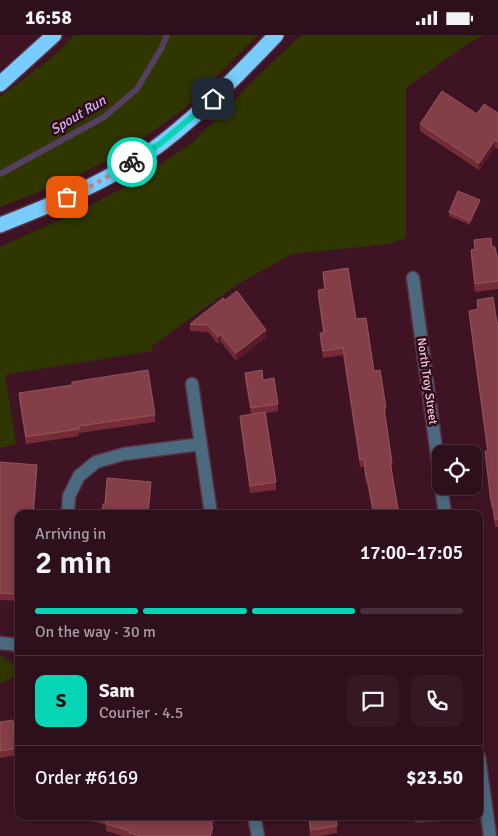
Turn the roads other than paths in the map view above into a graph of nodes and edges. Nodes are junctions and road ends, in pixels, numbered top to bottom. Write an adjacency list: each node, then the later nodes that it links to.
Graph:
1 (54, 35): 3 (highway)
2 (276, 35): 4 (highway)
3 (0, 84)
4 (0, 225)
5 (413, 278): 8 (street, North Troy Street)
6 (192, 384): 7 (street)
7 (201, 444): 10 (street); 11 (street)
8 (435, 445)
9 (442, 495): 12 (street, North Troy Street)
10 (68, 510)
11 (210, 510)
12 (444, 510)
13 (0, 643): 14 (street)
14 (15, 645)
15 (483, 786): 18 (street)
16 (255, 820): 17 (street)
17 (258, 836)
18 (490, 836)

